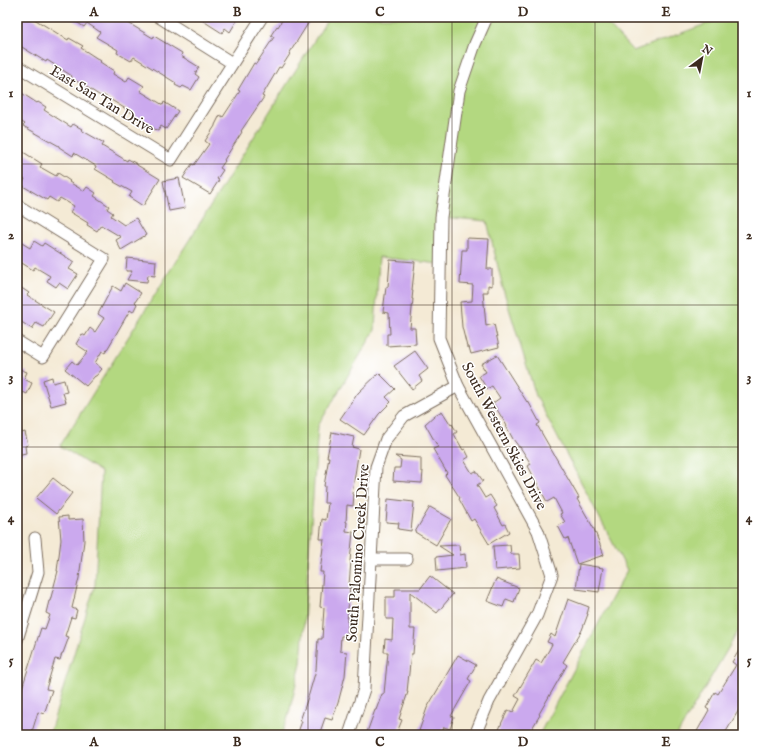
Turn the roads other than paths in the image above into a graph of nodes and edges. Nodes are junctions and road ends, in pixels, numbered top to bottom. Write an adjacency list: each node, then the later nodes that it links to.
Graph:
1 (159, 17): 4 (street)
2 (262, 17): 4 (street)
3 (487, 17): 8 (street, South Western Skies Drive)
4 (232, 62): 5 (street, East San Tan Drive)
5 (17, 66)
6 (17, 205): 7 (street)
7 (17, 342)
8 (458, 386): 10 (street, South Palomino Creek Drive); 14 (street, South Western Skies Drive)
9 (35, 538): 12 (street)
10 (371, 559): 11 (street); 13 (street, South Palomino Creek Drive)
11 (408, 559)
12 (17, 640)
13 (349, 735)
14 (475, 735)

